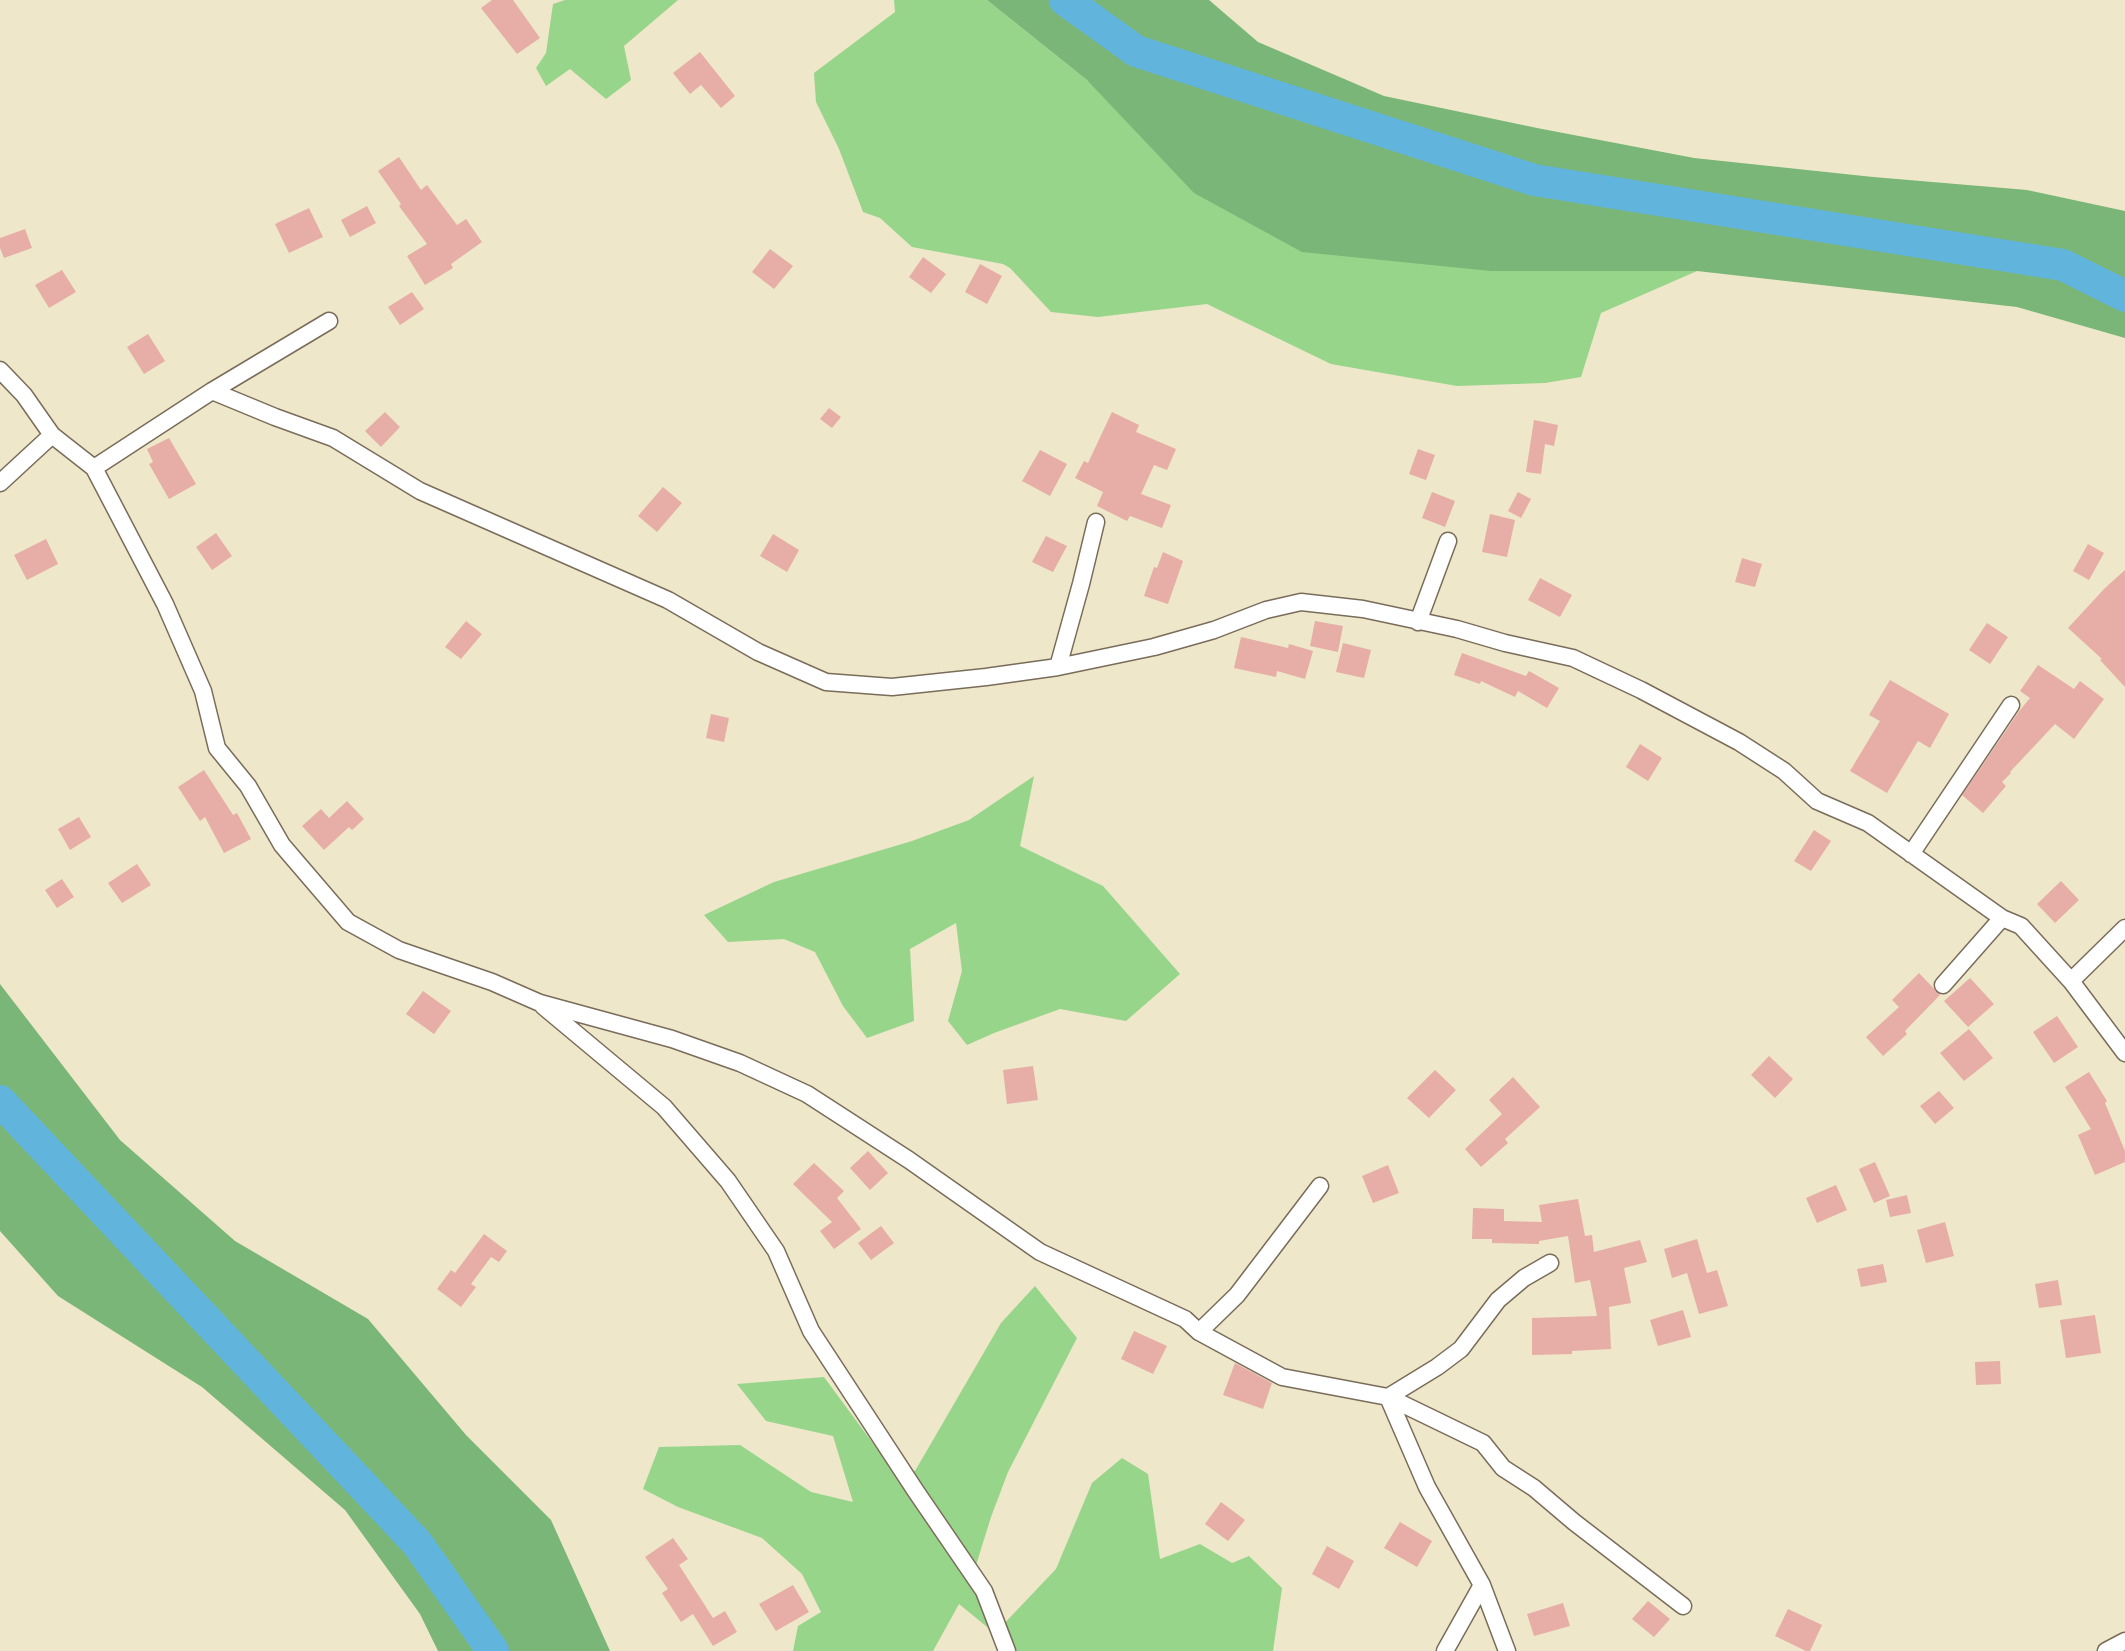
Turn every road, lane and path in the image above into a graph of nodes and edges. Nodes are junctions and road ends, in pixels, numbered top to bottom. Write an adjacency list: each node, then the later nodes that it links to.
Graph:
1 (329, 321): 3 (street)
2 (0, 370): 4 (street)
3 (212, 390): 5 (street); 10 (street)
4 (52, 435): 5 (street); 6 (street)
5 (94, 468): 17 (street)
6 (0, 483)
7 (1096, 522): 10 (street)
8 (1448, 542): 9 (street)
9 (1418, 622): 10 (street); 12 (street)
10 (1058, 667)
11 (2011, 705): 12 (street)
12 (1911, 854): 13 (street)
13 (2002, 918): 15 (street); 16 (street)
14 (2125, 928): 15 (street)
15 (2071, 981): 18 (street)
16 (1943, 985)
17 (540, 1003): 21 (street); 26 (street)
18 (2125, 1053)
19 (1320, 1186): 21 (street)
20 (1550, 1263): 22 (street)
21 (1199, 1332): 22 (street)
22 (1388, 1398): 23 (street); 24 (street)
23 (1482, 1585): 27 (street); 28 (street)
24 (1682, 1606)
25 (2125, 1641): 29 (street)
26 (1007, 1651)
27 (1445, 1651)
28 (1507, 1651)
29 (2106, 1651)

